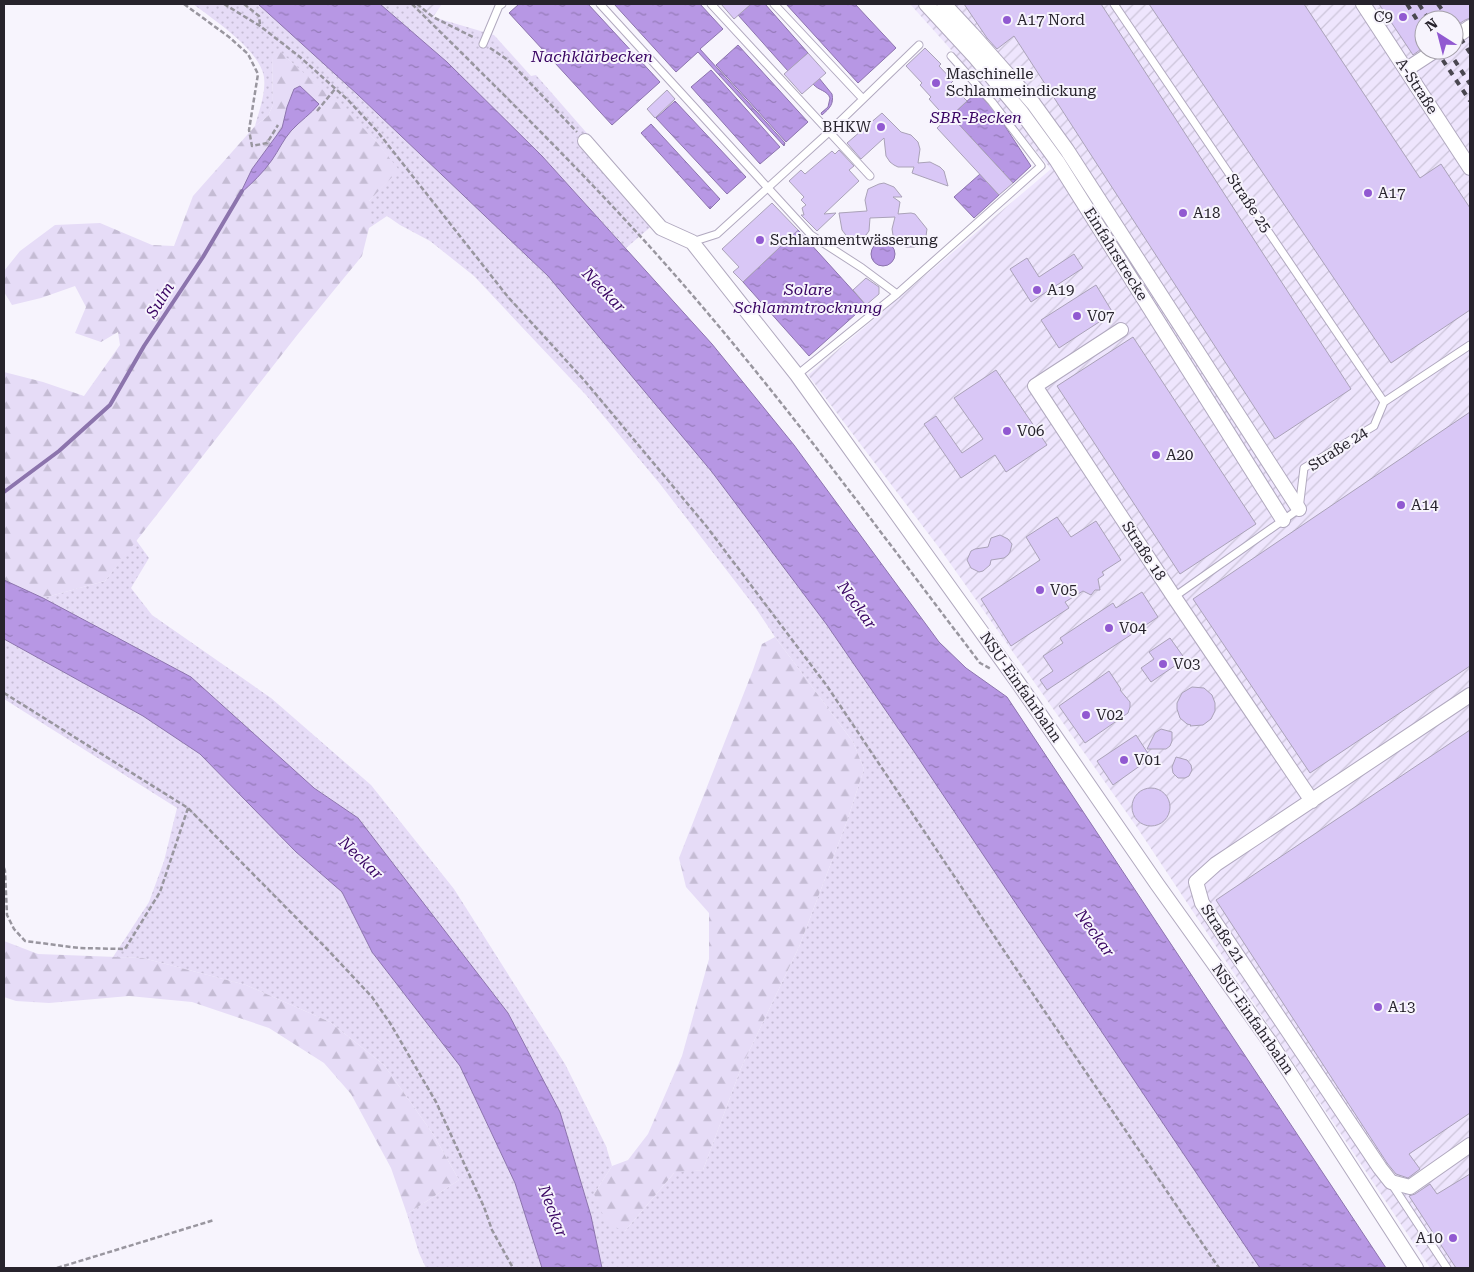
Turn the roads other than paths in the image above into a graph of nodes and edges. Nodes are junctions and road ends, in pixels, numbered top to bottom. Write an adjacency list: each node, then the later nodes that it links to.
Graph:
1 (502, 4): 9 (lane)
2 (600, 4): 19 (lane)
3 (711, 4): 15 (lane)
4 (774, 4): 14 (lane)
5 (926, 4): 27 (street, Einfahrstrecke)
6 (944, 4): 26 (street, Einfahrstrecke)
7 (1114, 4): 25 (lane, Straße 25)
8 (1363, 4): 13 (street, A-Straße)
9 (483, 44)
10 (919, 45): 14 (lane)
11 (951, 56): 21 (lane)
12 (1420, 60): 13 (street)
13 (1406, 69): 17 (street, A-Straße)
14 (863, 99): 15 (lane)
15 (829, 132): 18 (lane); 19 (lane)
16 (585, 141): 20 (street, NSU-Einfahrbahn)
17 (1470, 168)
18 (870, 176)
19 (768, 188): 20 (lane); 21 (lane)
20 (692, 242): 24 (street, NSU-Einfahrbahn)
21 (897, 294): 24 (lane)
22 (1121, 330): 28 (street, Straße 18)
23 (1470, 345): 25 (lane)
24 (797, 375): 33 (street, NSU-Einfahrbahn)
25 (1384, 402): 26 (lane, Straße 24)
26 (1299, 509): 27 (lane)
27 (1283, 520): 28 (lane)
28 (1174, 597): 30 (street, Straße 18)
29 (1470, 695): 30 (street, Straße 21)
30 (1312, 801): 32 (street, Straße 21)
31 (1470, 1146): 32 (street)
32 (1391, 1182): 34 (lane)
33 (1416, 1268)
34 (1447, 1268)

